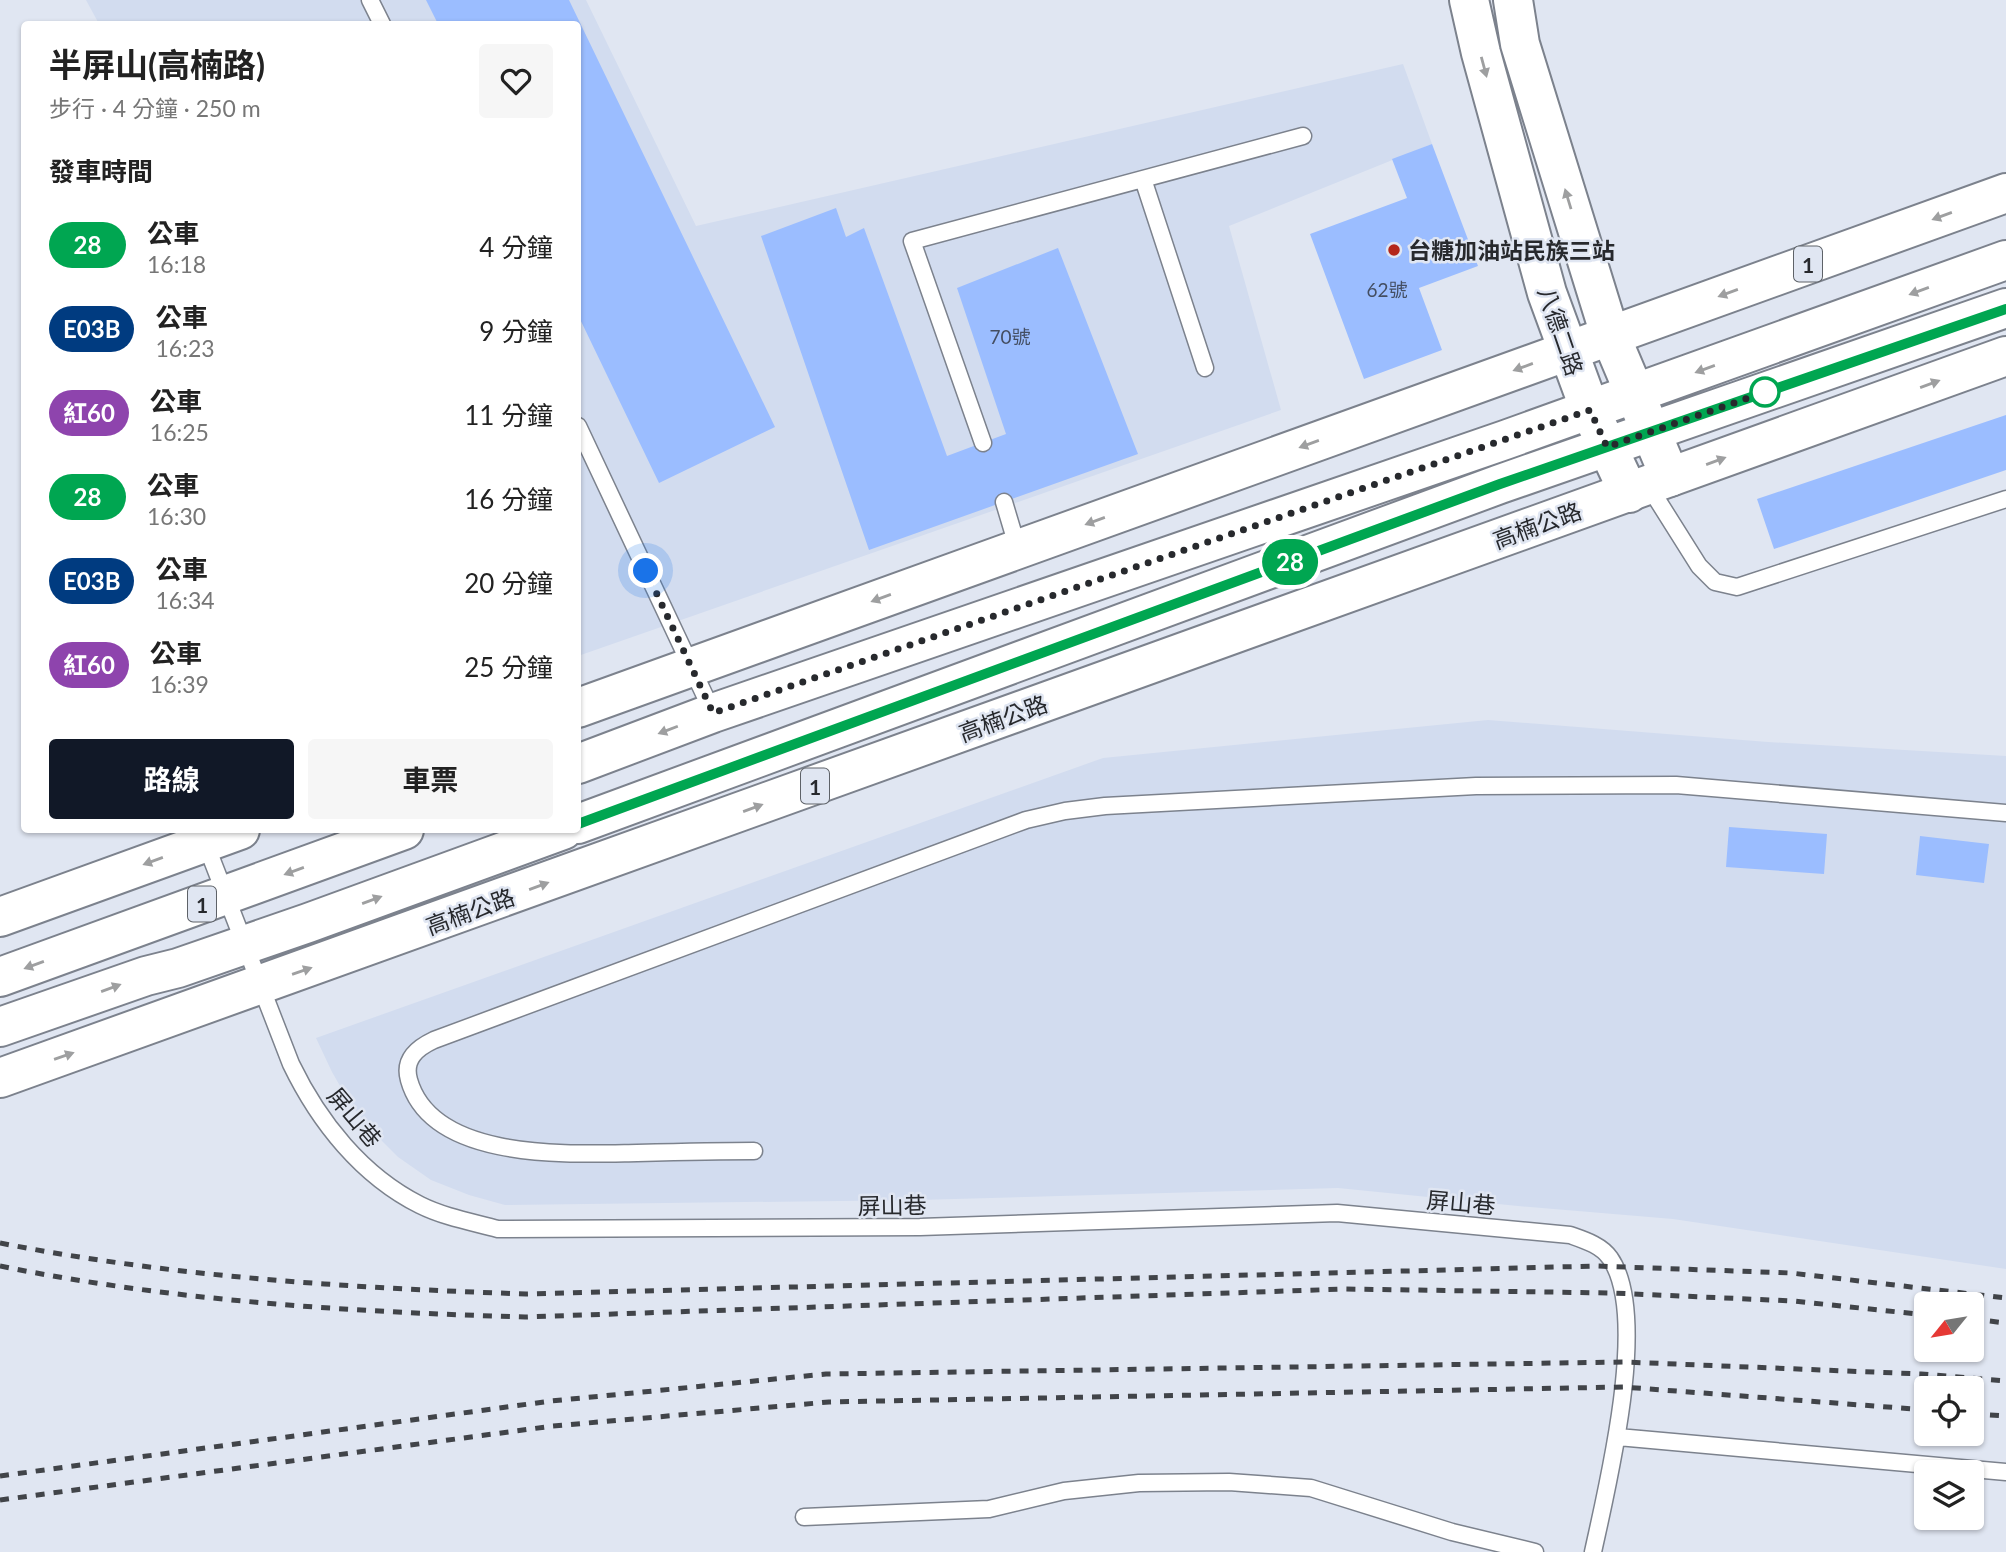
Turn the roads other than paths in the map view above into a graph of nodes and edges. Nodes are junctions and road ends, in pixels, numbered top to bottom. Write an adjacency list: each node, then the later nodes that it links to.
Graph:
1 (370, 0): 4 (lane)
2 (1469, 0): 11 (main road, 八德二路, one-way to 11)
3 (1513, 0): 10 (main road, 八德二路, one-way to 3)
4 (380, 21)
5 (1303, 136): 6 (lane)
6 (1143, 179): 13 (lane); 18 (lane)
7 (2006, 193): 10 (main road, 1, one-way to 10)
8 (2006, 260): 14 (main road, one-way to 14)
9 (2006, 309): 17 (main road, 高楠公路 / 1)
10 (1610, 335): 11 (main road, 1); 14 (main road, 八德二路)
11 (1567, 351): 15 (main road, 八德二路); 23 (main road, 1, one-way to 23)
12 (2006, 356): 20 (main road, 高楠公路 / 1, one-way to 12)
13 (1205, 368)
14 (1635, 394): 15 (main road); 17 (main road, 八德二路)
15 (1590, 410): 19 (main road, 八德二路); 26 (main road)
16 (581, 432): 24 (lane)
17 (1651, 432): 19 (main road, 高楠公路 / 1); 20 (main road, 八德二路)
18 (983, 443)
19 (1607, 447): 20 (main road, 八德二路); 29 (main road, 高楠公路 / 1)
20 (1649, 485): 21 (lane); 38 (main road, 高楠公路 / 1, one-way to 20)
21 (2006, 499)
22 (1004, 502): 23 (lane)
23 (1018, 549): 24 (main road, 1, one-way to 24)
24 (691, 667): 25 (main road, 1); 26 (lane)
25 (581, 707)
26 (713, 713): 27 (main road, one-way to 27)
27 (581, 763)
28 (2006, 813): 41 (lane)
29 (581, 823)
30 (231, 833): 33 (main road)
31 (396, 833): 34 (main road, 1, one-way to 34)
32 (555, 833): 36 (main road, 高楠公路 / 1, one-way to 32)
33 (205, 842): 34 (lane, 屏山巷); 35 (main road, one-way to 35)
34 (225, 896): 36 (lane, 屏山巷); 37 (main road, 1, one-way to 37)
35 (0, 917)
36 (244, 945): 38 (lane, 屏山巷); 39 (main road, 高楠公路 / 1, one-way to 36)
37 (0, 977)
38 (259, 986): 40 (main road, 高楠公路 / 1, one-way to 38); 42 (lane, 屏山巷)
39 (0, 1027)
40 (0, 1078)
41 (754, 1151)
42 (1618, 1437): 43 (lane); 46 (lane, 屏山巷)
43 (2006, 1472)
44 (804, 1517): 45 (lane)
45 (1535, 1552)
46 (1593, 1552)

